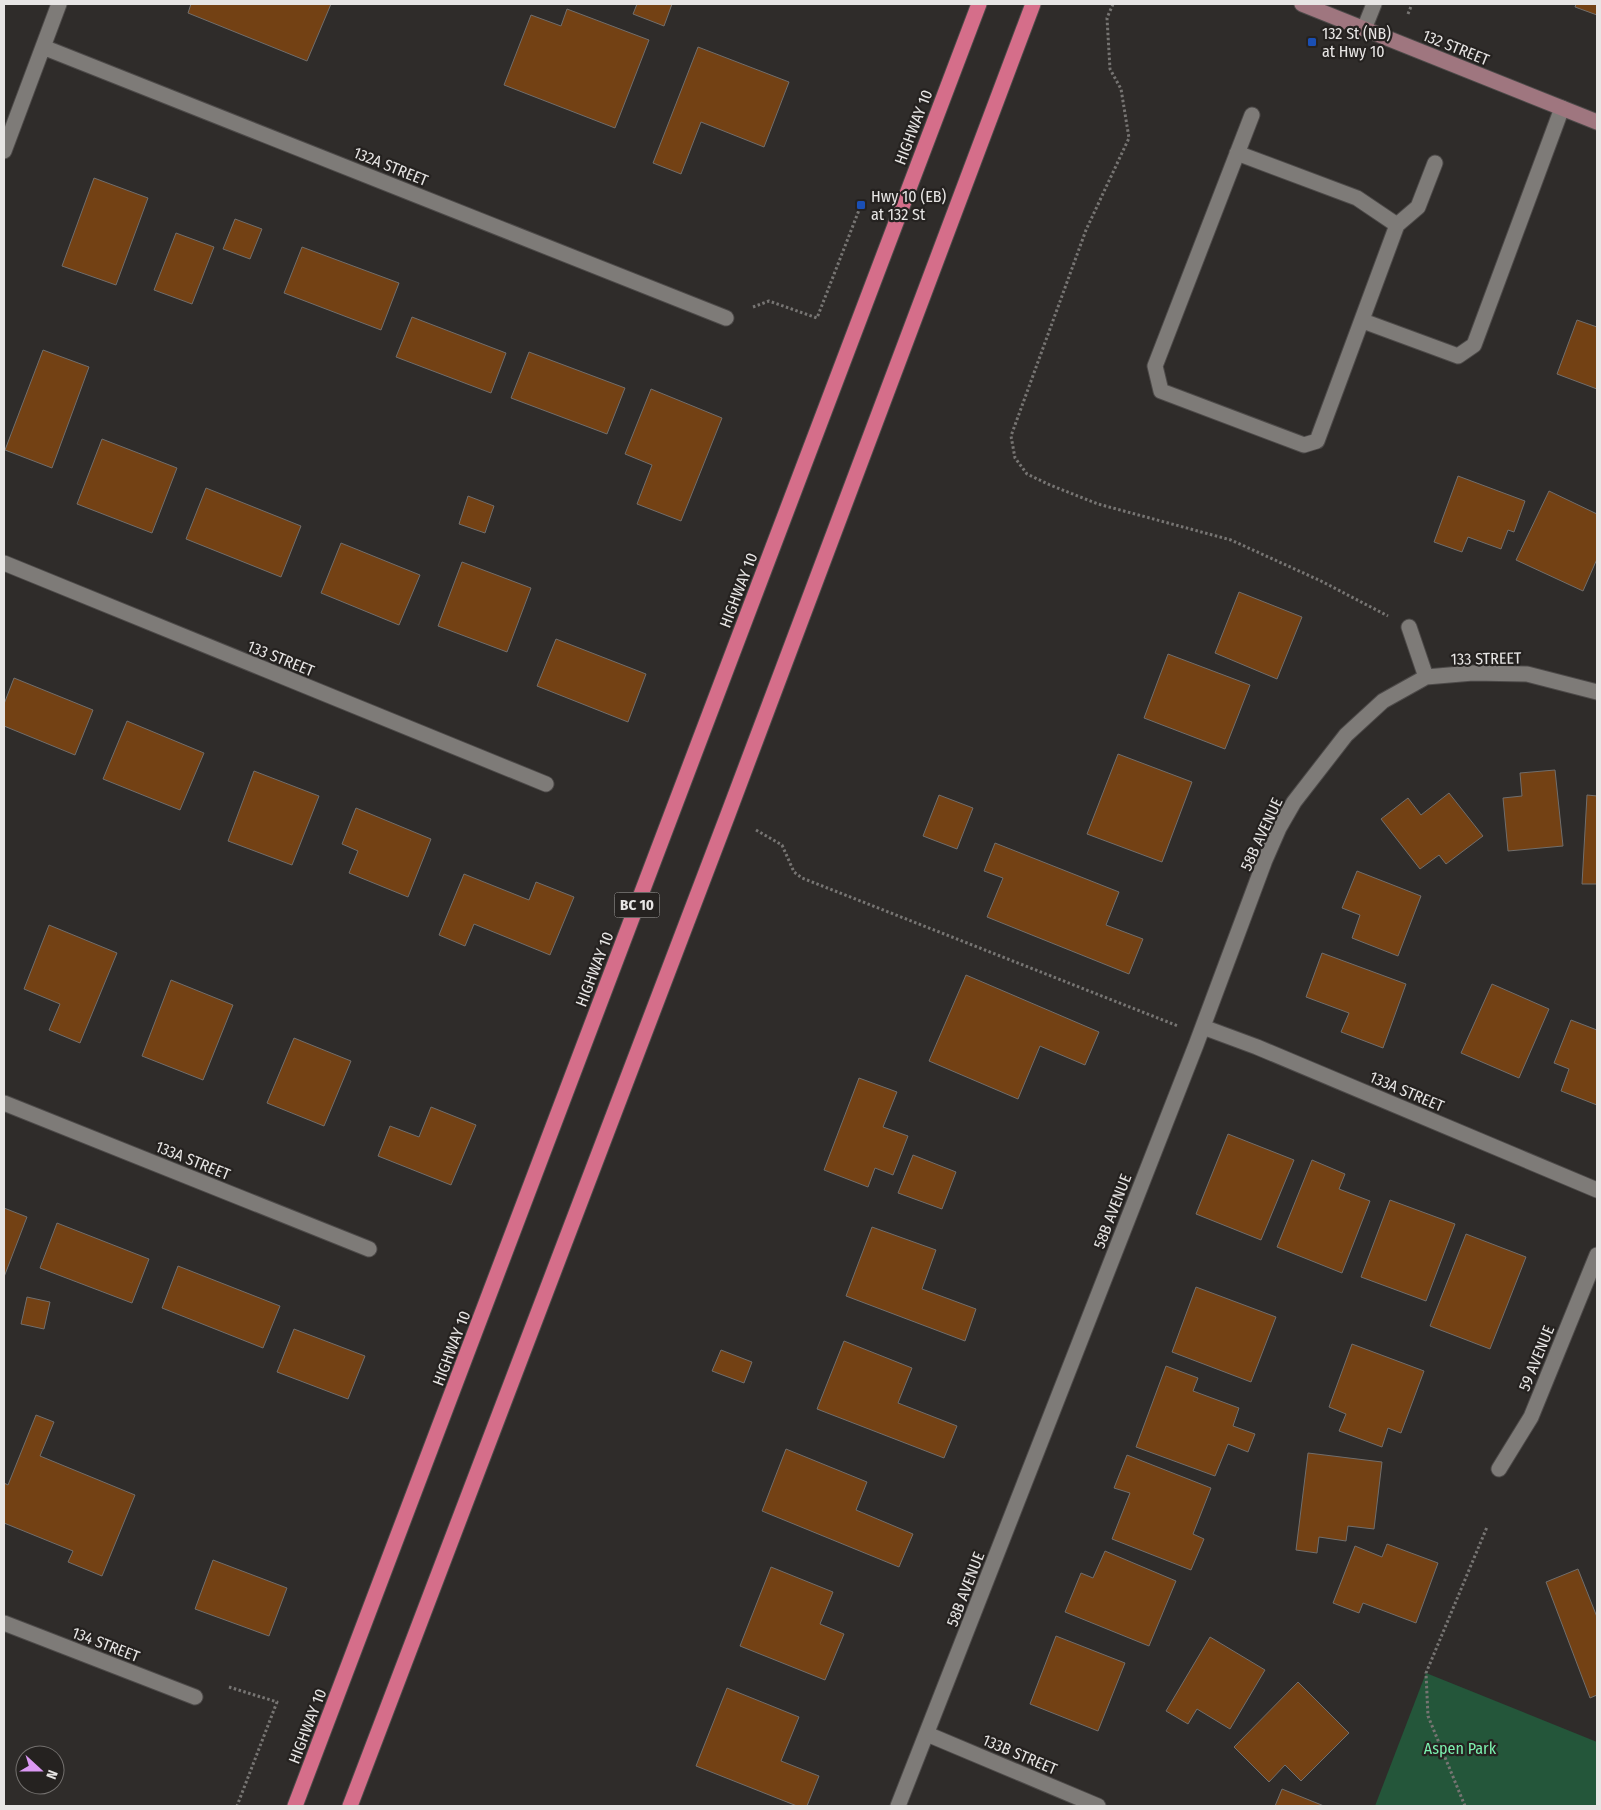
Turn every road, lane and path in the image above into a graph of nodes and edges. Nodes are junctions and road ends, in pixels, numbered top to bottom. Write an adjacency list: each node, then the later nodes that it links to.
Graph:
1 (59, 4): 9 (street)
2 (979, 4): 40 (highway, HIGHWAY 10 / BC 10)
3 (1033, 4): 41 (highway)
4 (1302, 4): 8 (main road, 132 STREET)
5 (1374, 4): 8 (street)
6 (1412, 4): 7 (path)
7 (1408, 14)
8 (1364, 29): 10 (main road, 132 STREET)
9 (43, 47): 13 (street); 19 (street, 132A STREET)
10 (1562, 108): 12 (main road, 132 STREET); 20 (street)
11 (1252, 115): 14 (street)
12 (1597, 122)
13 (4, 151)
14 (1237, 154): 17 (street); 20 (street)
15 (1435, 163): 17 (street)
16 (861, 205): 18 (path)
17 (1397, 225): 20 (street)
18 (753, 307)
19 (726, 318)
20 (1363, 321)
21 (4, 563): 25 (street, 133 STREET)
22 (1409, 627): 23 (street)
23 (1426, 678): 24 (street, 133 STREET); 28 (street, 58B AVENUE)
24 (1597, 692)
25 (546, 784)
26 (756, 830): 27 (path)
27 (1181, 1027)
28 (1203, 1027): 30 (street, 133A STREET); 38 (street, 58B AVENUE)
29 (4, 1103): 31 (street, 133A STREET)
30 (1597, 1190)
31 (368, 1249)
32 (1597, 1255): 33 (street, 59 AVENUE)
33 (1499, 1469)
34 (1487, 1527): 44 (path)
35 (4, 1623): 37 (street, 134 STREET)
36 (229, 1687): 39 (path)
37 (195, 1697)
38 (927, 1734): 42 (street, 58B AVENUE); 43 (street, 133B STREET)
39 (237, 1806)
40 (295, 1806)
41 (350, 1806)
42 (898, 1806)
43 (1098, 1806)
44 (1465, 1806)

